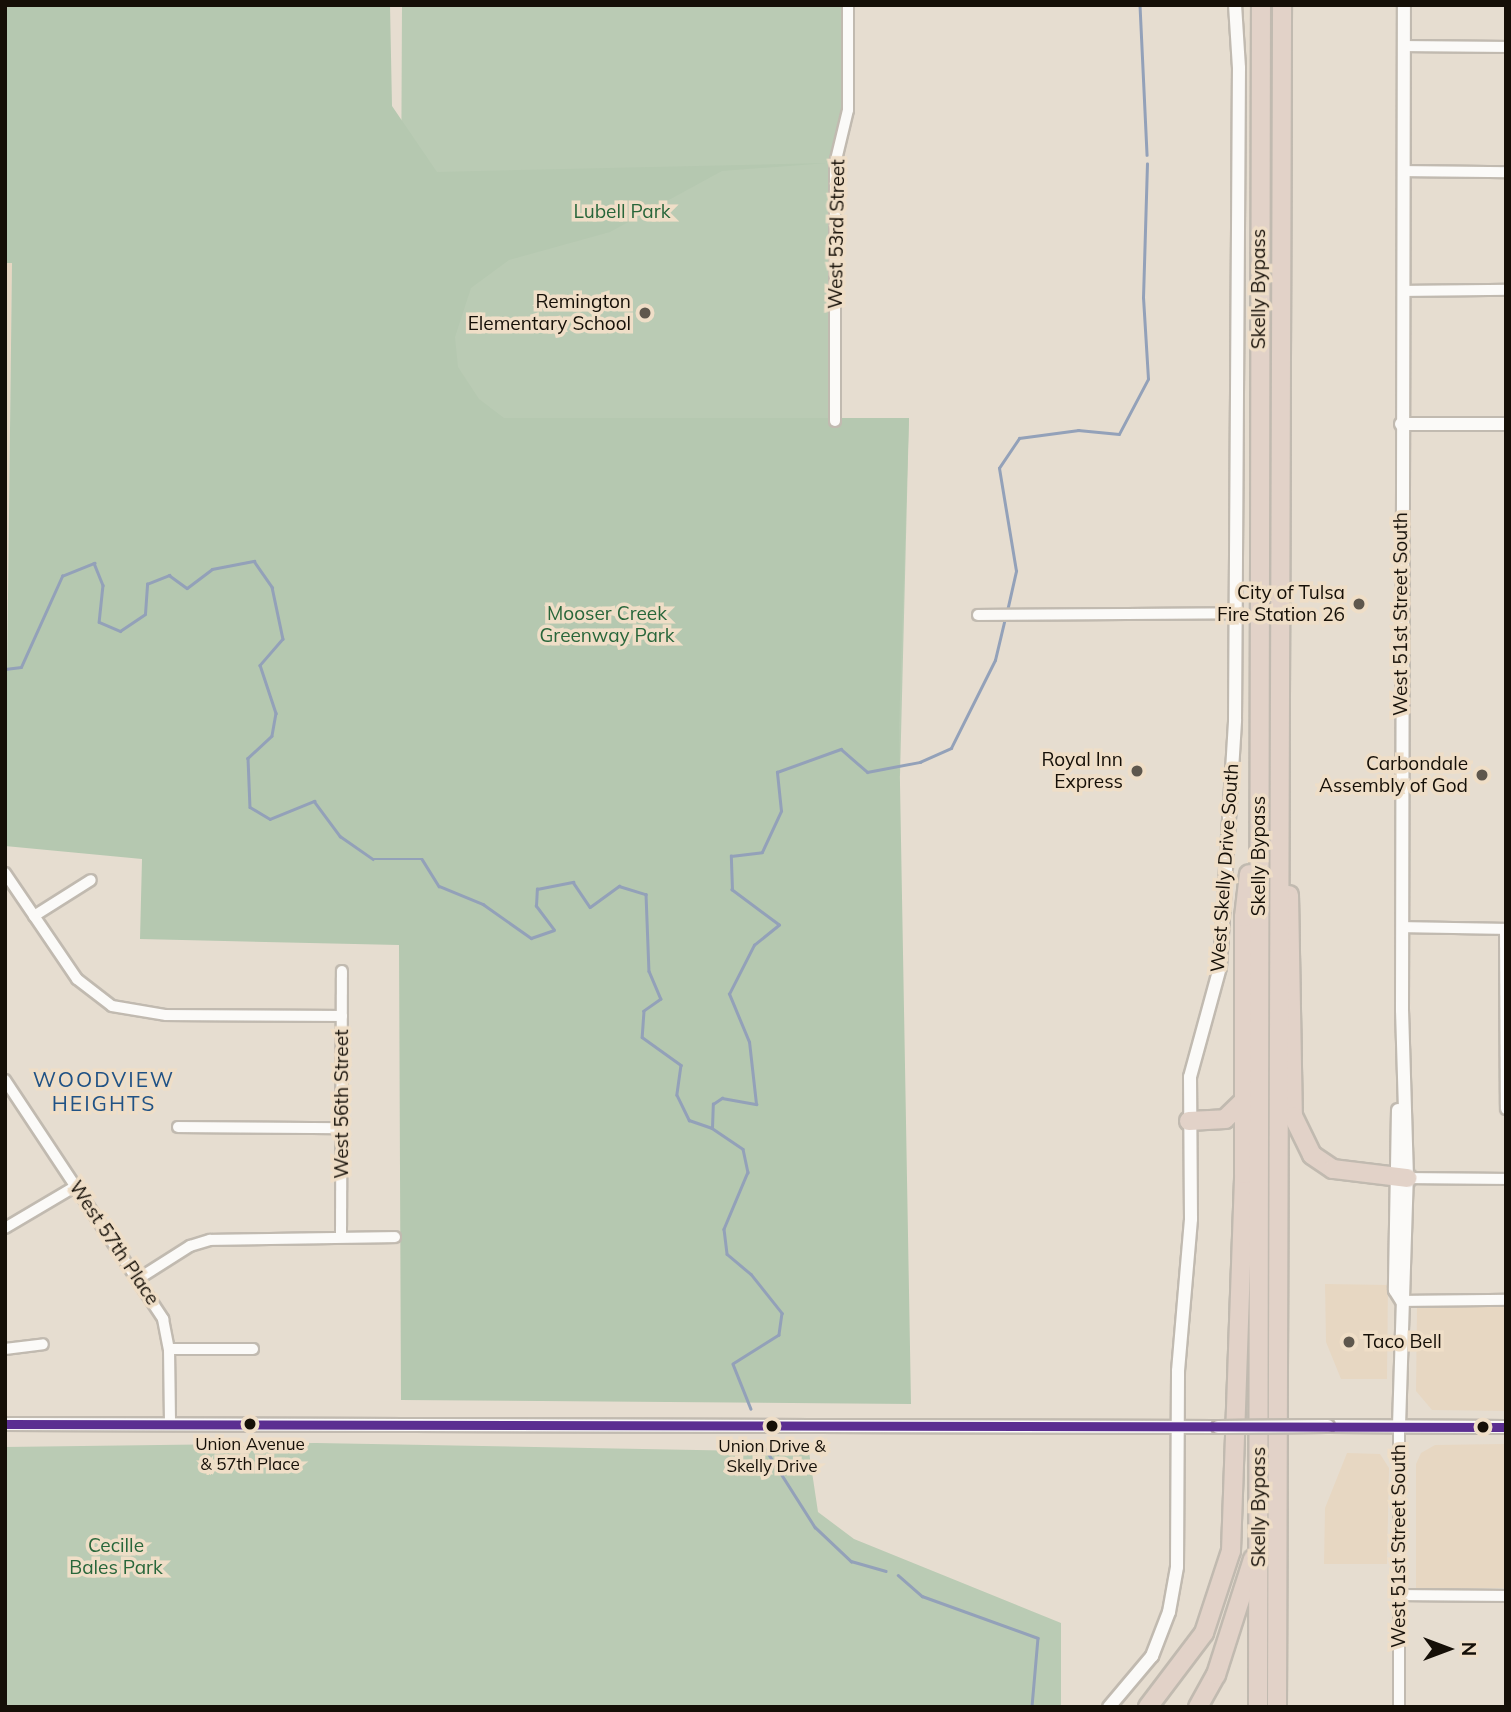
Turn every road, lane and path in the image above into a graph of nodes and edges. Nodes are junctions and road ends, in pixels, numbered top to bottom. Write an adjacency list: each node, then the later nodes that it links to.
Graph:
1 (848, 5): 12 (street, West 53rd Street)
2 (1235, 5): 15 (street, West Skelly Drive South)
3 (1261, 5): 17 (highway, Skelly Bypass)
4 (1282, 5): 18 (highway, Skelly Bypass)
5 (1404, 5): 6 (street, West 51st Street South)
6 (1404, 46): 7 (street); 8 (street, West 51st Street South)
7 (1506, 47)
8 (1403, 171): 9 (street); 10 (street, West 51st Street South)
9 (1506, 172)
10 (1403, 290): 11 (street); 13 (street, West 51st Street South)
11 (1506, 290)
12 (835, 421)
13 (1401, 424): 14 (street); 22 (street, West 51st Street South)
14 (1506, 424)
15 (1237, 613): 16 (street); 29 (street, West Skelly Drive South)
16 (978, 615)
17 (1258, 790): 27 (highway); 50 (highway, Skelly Bypass)
18 (1278, 790): 32 (highway); 57 (highway, Skelly Bypass)
19 (5, 873): 21 (street)
20 (91, 880): 21 (street)
21 (34, 916): 25 (street)
22 (1402, 928): 23 (street); 32 (street, West 51st Street South)
23 (1505, 929): 28 (street)
24 (342, 971): 25 (street, West 56th Street)
25 (342, 1016): 31 (street, West 56th Street)
26 (5, 1080): 34 (street, West 57th Place)
27 (1245, 1100): 29 (highway); 54 (highway)
28 (1506, 1109)
29 (1189, 1121): 47 (street, West Skelly Drive South)
30 (178, 1127): 31 (street)
31 (341, 1128): 36 (street, West 56th Street)
32 (1402, 1178): 33 (street); 40 (street, West 51st Street South)
33 (1506, 1179)
34 (76, 1186): 35 (street); 38 (street, West 57th Place)
35 (5, 1228)
36 (341, 1237): 37 (street); 38 (street)
37 (395, 1237)
38 (138, 1279): 43 (street, West 57th Place)
39 (1506, 1300): 40 (street)
40 (1402, 1301): 48 (street, West 51st Street South)
41 (43, 1344): 42 (street)
42 (5, 1349)
43 (169, 1349): 44 (street); 46 (street, West 57th Place)
44 (253, 1349)
45 (5, 1424): 46 (street)
46 (170, 1425): 47 (street)
47 (1179, 1426): 48 (street, bridge); 53 (street, West Skelly Drive South)
48 (1399, 1426): 49 (street); 51 (street, West 51st Street South)
49 (1506, 1427)
50 (1259, 1542): 55 (highway); 56 (highway, Skelly Bypass)
51 (1400, 1595): 52 (street); 58 (street, West 51st Street South)
52 (1506, 1596)
53 (1109, 1707)
54 (1148, 1707)
55 (1198, 1707)
56 (1258, 1707)
57 (1277, 1707)
58 (1399, 1707)

